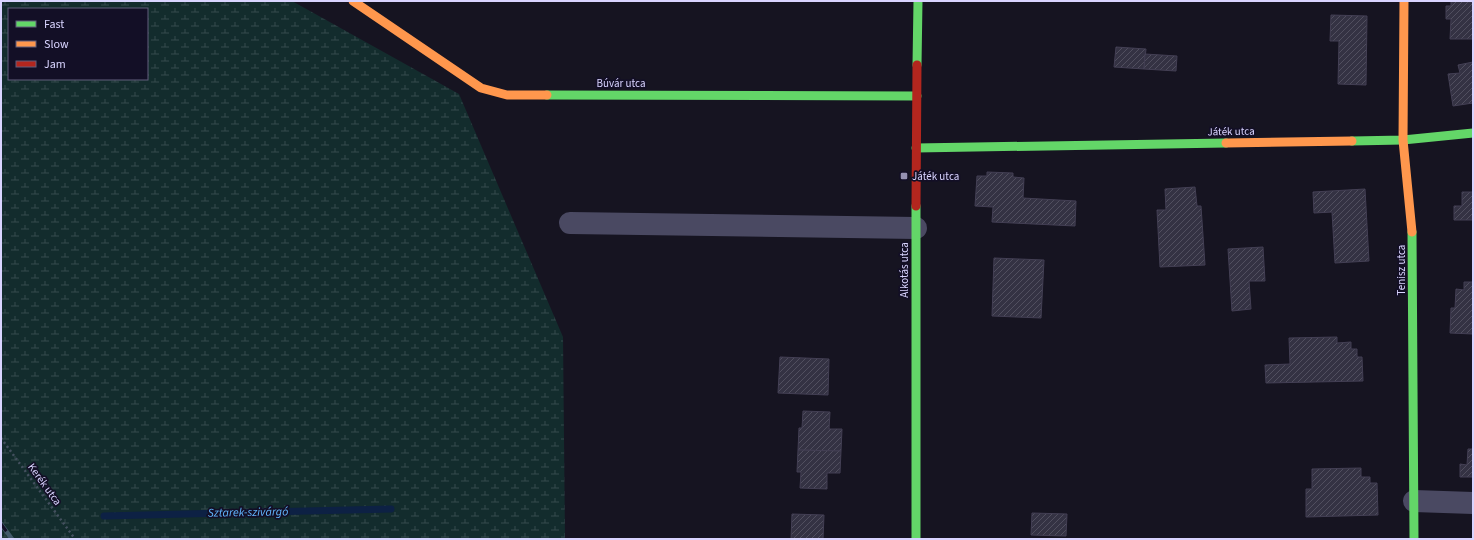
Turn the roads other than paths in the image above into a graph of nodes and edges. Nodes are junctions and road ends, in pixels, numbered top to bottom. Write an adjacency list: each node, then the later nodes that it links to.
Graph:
1 (353, 1): 4 (street, Búvár utca)
2 (918, 1): 4 (street, Alkotás utca)
3 (1404, 1): 6 (street, Tenisz utca)
4 (917, 96): 7 (street, Alkotás utca)
5 (1473, 133): 6 (street, Játék utca)
6 (1403, 140): 7 (street, Játék utca); 10 (street, Tenisz utca)
7 (916, 148): 9 (street, Alkotás utca)
8 (570, 224): 9 (street)
9 (916, 228): 12 (street, Alkotás utca)
10 (1414, 501): 11 (street); 13 (street, Tenisz utca)
11 (1473, 503)
12 (916, 539)
13 (1414, 539)

